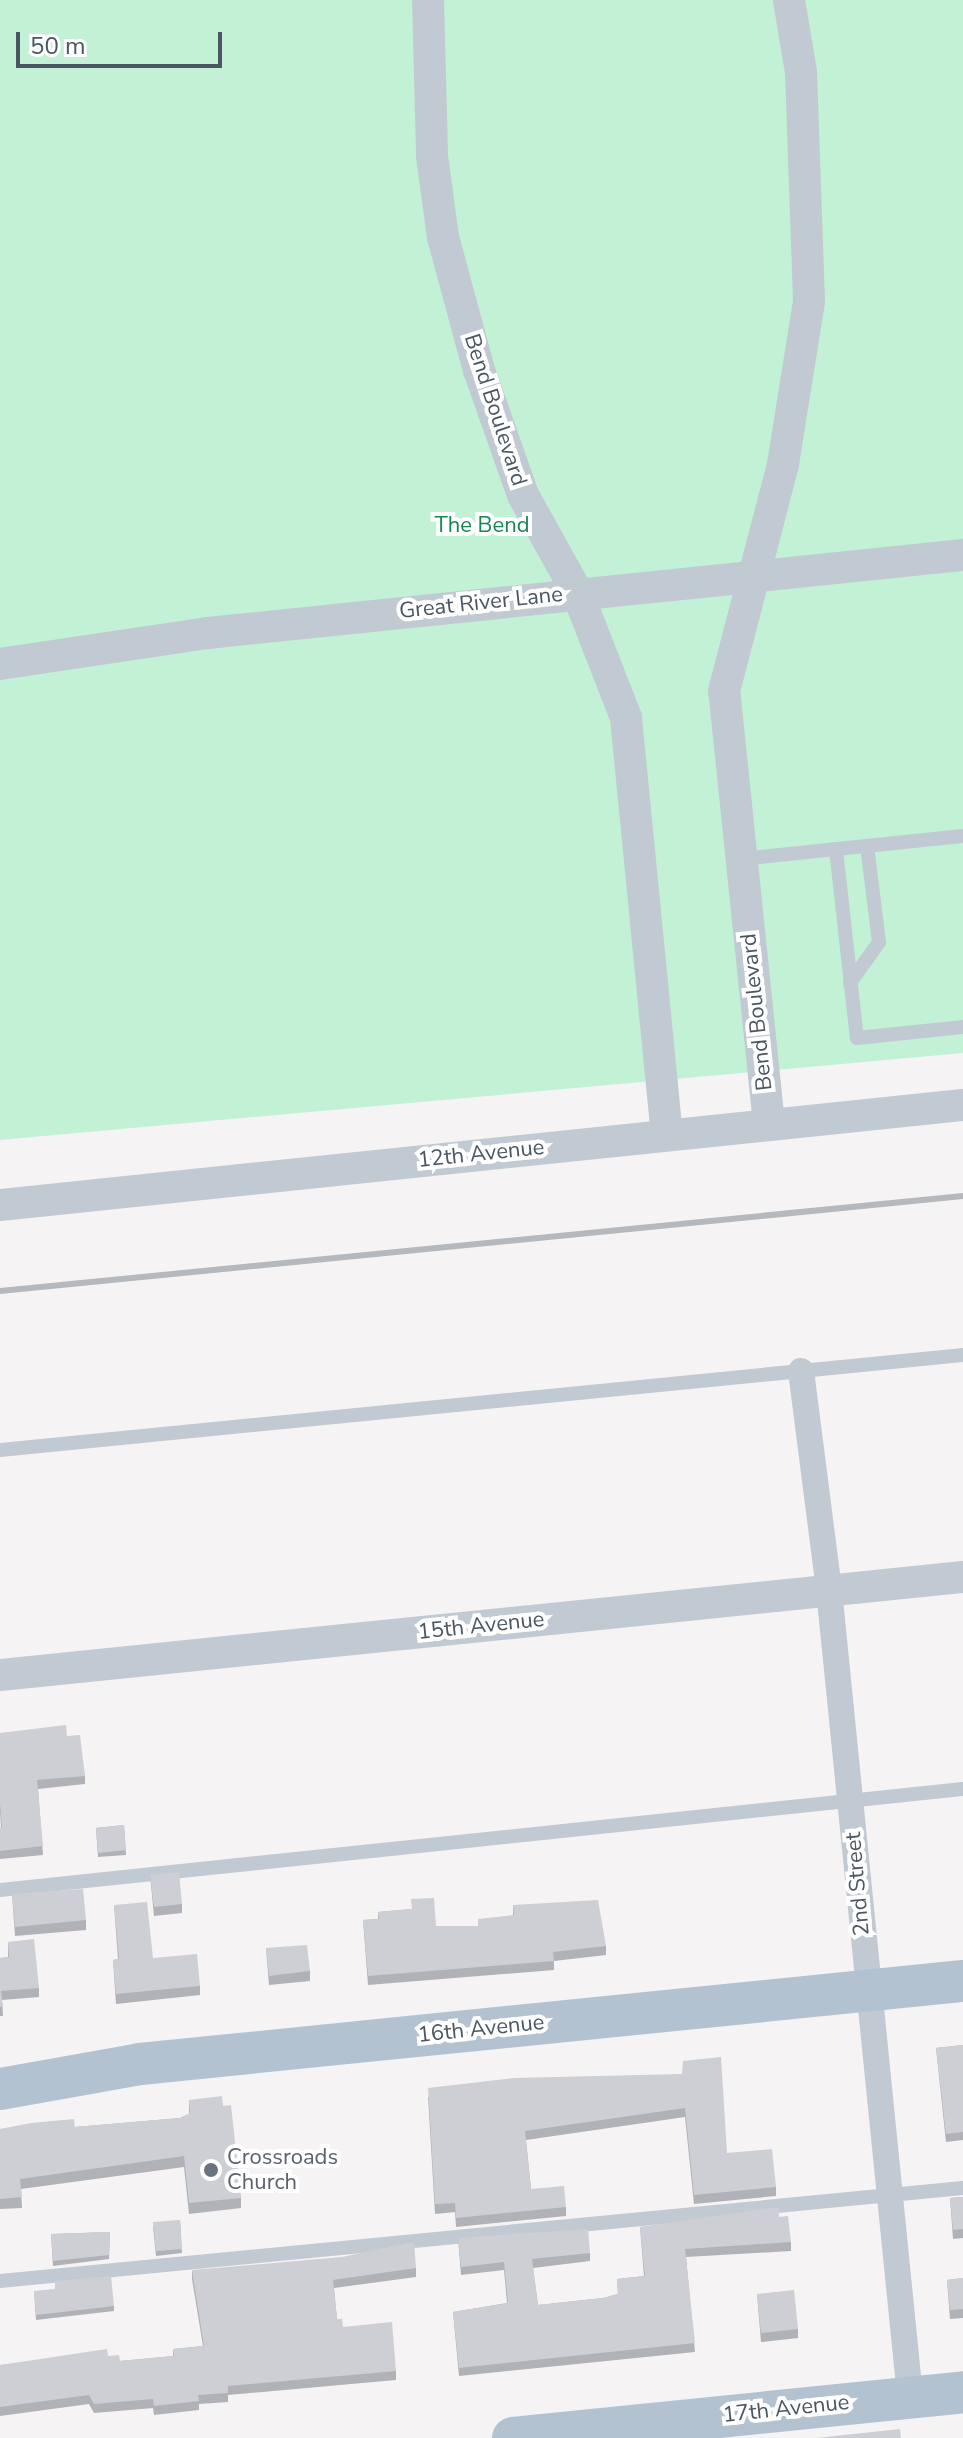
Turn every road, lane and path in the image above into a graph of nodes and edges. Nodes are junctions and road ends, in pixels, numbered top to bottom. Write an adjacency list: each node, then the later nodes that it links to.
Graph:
1 (428, 0): 5 (street, Bend Boulevard)
2 (789, 0): 4 (street, Bend Boulevard)
3 (963, 555): 4 (street, Great River Lane)
4 (755, 575): 5 (street, Great River Lane); 10 (street, Bend Boulevard)
5 (577, 592): 6 (street, Great River Lane); 15 (street, Bend Boulevard)
6 (0, 664)
7 (963, 836): 8 (lane)
8 (867, 846): 9 (lane); 11 (lane)
9 (836, 849): 10 (lane); 11 (lane)
10 (741, 859): 14 (street, Bend Boulevard)
11 (850, 983): 12 (lane)
12 (963, 1027)
13 (963, 1105): 14 (street, 12th Avenue)
14 (769, 1124): 15 (street, 12th Avenue)
15 (667, 1134): 16 (street, 12th Avenue)
16 (0, 1205)
17 (963, 1355): 18 (lane)
18 (801, 1371): 19 (lane); 21 (street, 2nd Street)
19 (0, 1450)
20 (963, 1577): 21 (street, 15th Avenue)
21 (829, 1590): 22 (street, 15th Avenue); 24 (street, 2nd Street)
22 (0, 1675)
23 (963, 1789): 24 (lane)
24 (851, 1800): 25 (lane); 27 (street, 2nd Street)
25 (0, 1890)
26 (963, 1981): 27 (main road, 16th Avenue)
27 (869, 1990): 28 (main road, 16th Avenue); 30 (street, 2nd Street)
28 (0, 2089)
29 (963, 2188): 30 (lane)
30 (887, 2196): 31 (lane); 33 (street, 2nd Street)
31 (0, 2281)
32 (963, 2392): 33 (main road, 17th Avenue)
33 (910, 2396): 34 (main road, 17th Avenue)
34 (513, 2438)

